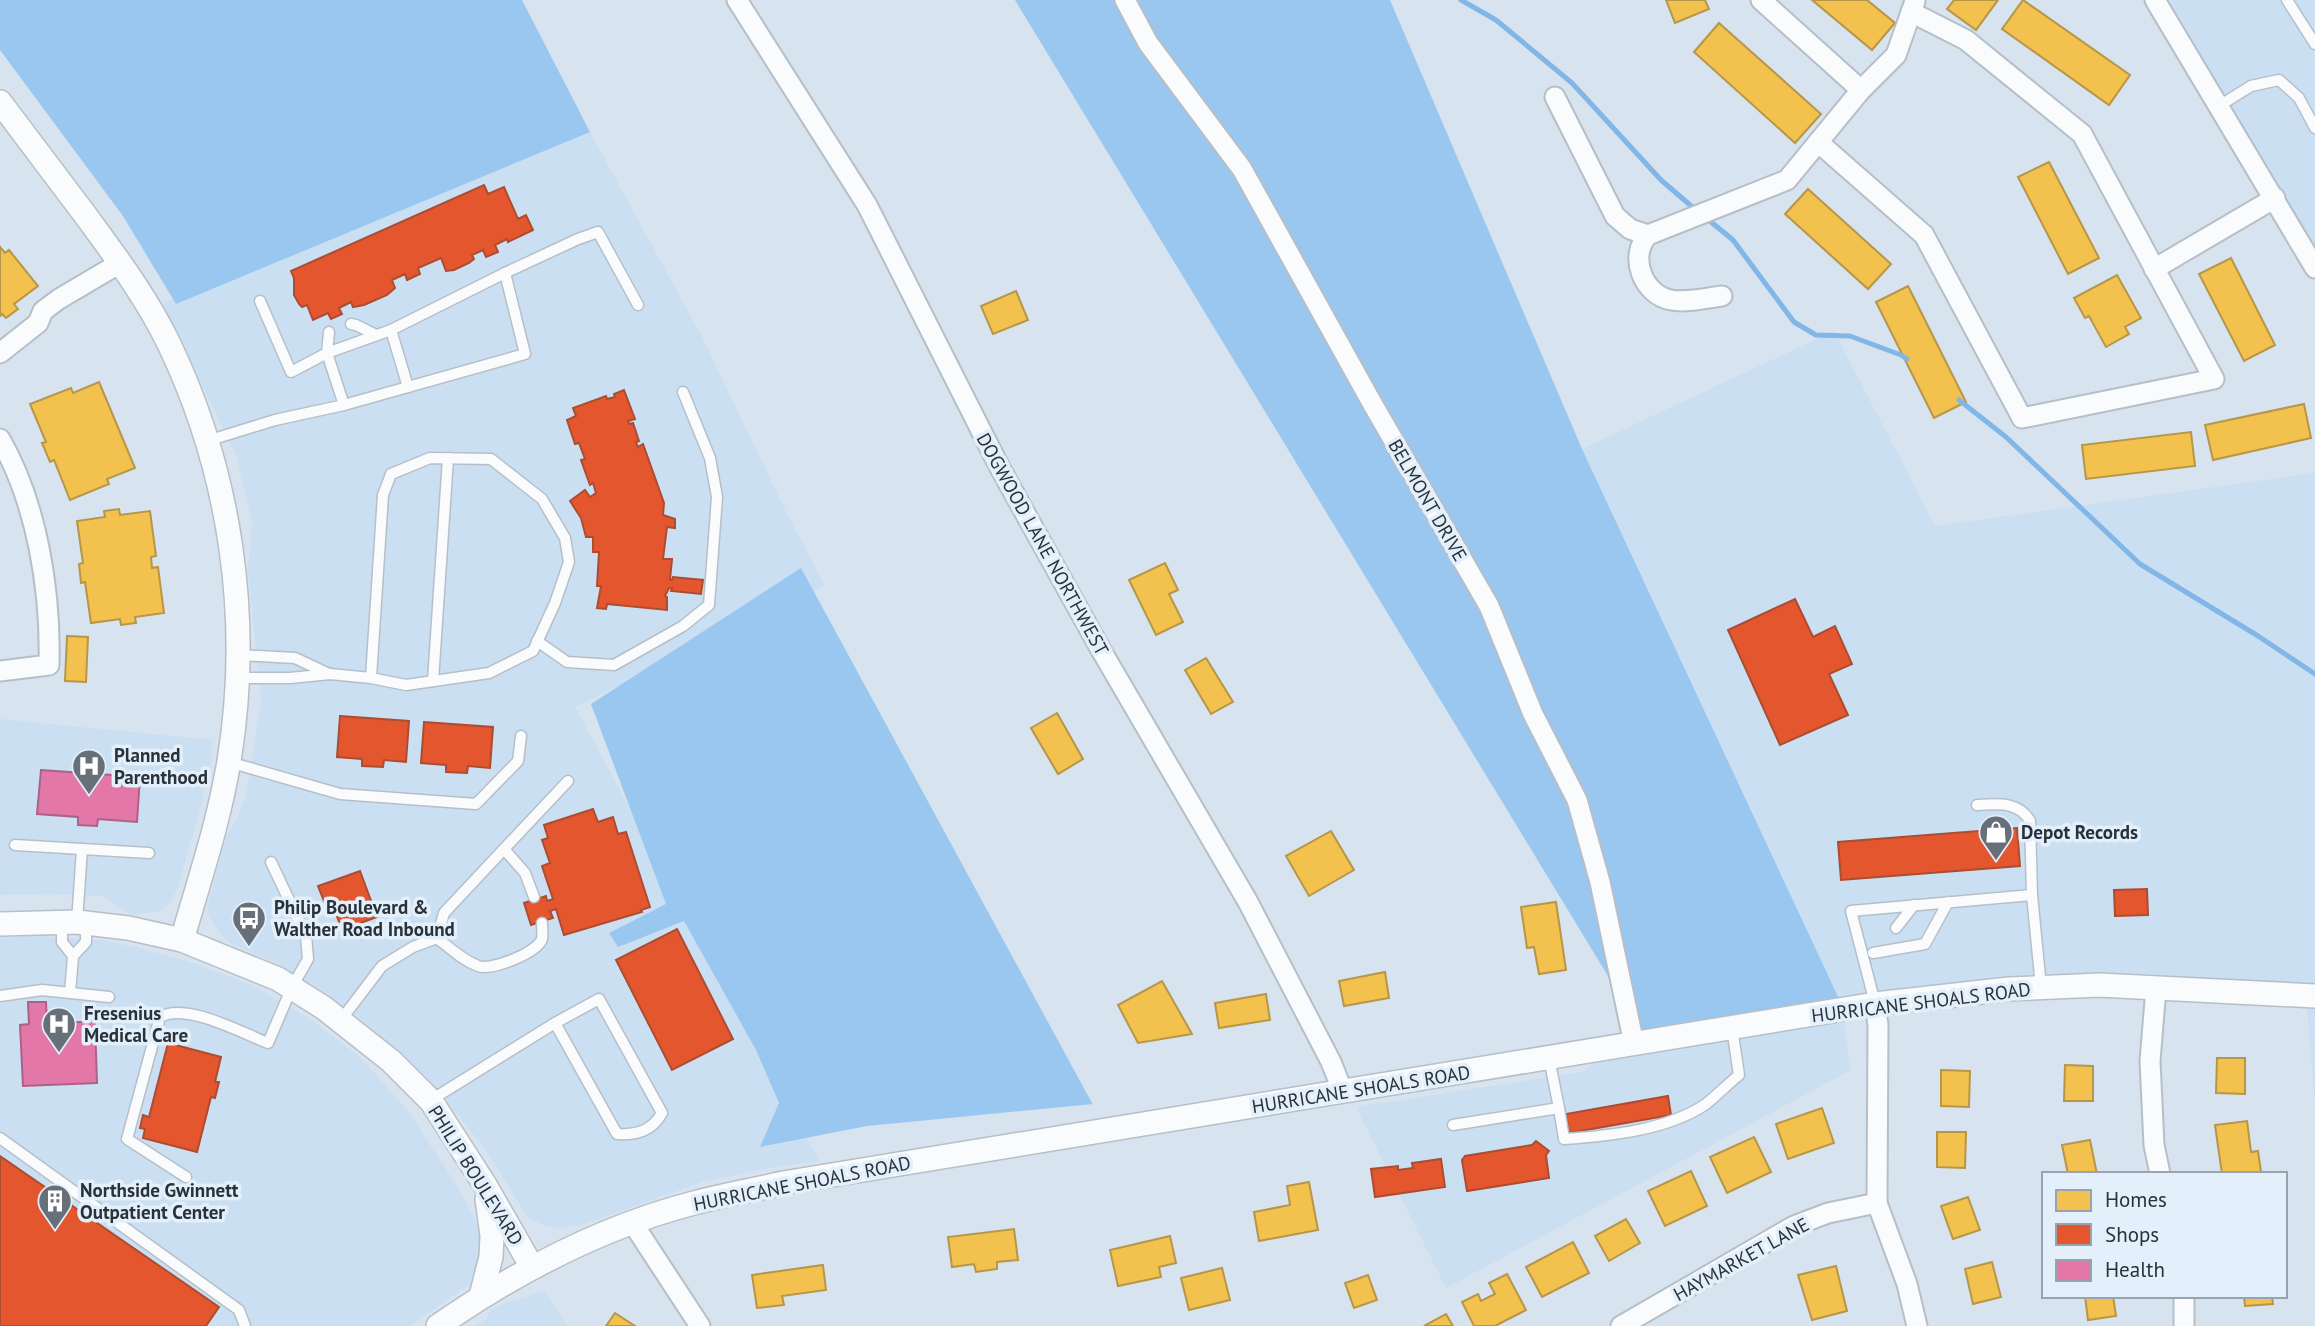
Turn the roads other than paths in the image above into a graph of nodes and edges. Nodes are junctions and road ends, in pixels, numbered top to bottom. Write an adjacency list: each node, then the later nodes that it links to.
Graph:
1 (737, 0): 77 (street, DOGWOOD LANE NORTHWEST)
2 (1125, 0): 75 (street, BELMONT DRIVE)
3 (1761, 0): 8 (street)
4 (2155, 0): 11 (street)
5 (2287, 0): 7 (lane)
6 (1913, 6): 8 (street); 18 (street)
7 (2315, 44)
8 (1861, 90): 13 (street)
9 (1555, 97): 15 (street)
10 (0, 102): 16 (street)
11 (2219, 106): 12 (lane); 14 (street)
12 (2315, 128)
13 (1818, 142): 15 (street); 18 (street)
14 (2275, 198): 17 (street); 18 (street)
15 (1648, 235): 20 (street)
16 (123, 268): 27 (street); 33 (street)
17 (2315, 268)
18 (2154, 269)
19 (505, 274): 22 (lane); 24 (lane); 29 (lane)
20 (1722, 296)
21 (260, 301): 28 (lane)
22 (638, 306)
23 (351, 324): 26 (lane)
24 (391, 330): 26 (lane); 29 (lane)
25 (329, 332): 28 (lane)
26 (376, 335): 28 (lane)
27 (0, 353)
28 (327, 353): 31 (lane)
29 (408, 387): 31 (lane)
30 (683, 393): 35 (lane)
31 (344, 405): 33 (lane)
32 (0, 439): 37 (street)
33 (207, 441): 36 (street)
34 (448, 458): 35 (lane); 39 (lane); 40 (lane)
35 (537, 641): 40 (lane)
36 (238, 666): 38 (lane); 38 (lane); 42 (street)
37 (0, 671)
38 (330, 674): 39 (lane)
39 (371, 678): 40 (lane)
40 (433, 681)
41 (521, 736): 42 (lane)
42 (229, 762): 59 (street)
43 (568, 781): 47 (lane)
44 (1977, 805): 50 (lane)
45 (15, 845): 46 (lane)
46 (82, 849): 48 (lane); 54 (lane)
47 (504, 849): 51 (lane); 58 (lane)
48 (149, 853)
49 (271, 862): 64 (lane)
50 (2032, 895): 52 (lane); 65 (lane)
51 (534, 897)
52 (1948, 902): 53 (lane); 61 (lane)
53 (1914, 905): 57 (lane); 63 (lane)
54 (75, 922): 56 (street, PHILIP BOULEVARD); 59 (street, PHILIP BOULEVARD); 62 (lane); 62 (lane)
55 (541, 923): 58 (lane)
56 (0, 924)
57 (1896, 928)
58 (437, 938): 72 (lane)
59 (182, 940): 64 (street, PHILIP BOULEVARD)
60 (1882, 943): 61 (lane)
61 (1873, 953): 63 (lane)
62 (73, 956): 67 (lane)
63 (1865, 964): 71 (lane)
64 (292, 987): 72 (street, PHILIP BOULEVARD); 83 (lane)
65 (2041, 988): 66 (street, HURRICANE SHOALS ROAD); 71 (street, HURRICANE SHOALS ROAD)
66 (2156, 988): 69 (street, HURRICANE SHOALS ROAD); 82 (street)
67 (70, 993): 68 (lane); 70 (lane)
68 (0, 996)
69 (2315, 996)
70 (109, 997)
71 (1875, 1004): 74 (street, HURRICANE SHOALS ROAD); 85 (street)
72 (341, 1020): 78 (street, PHILIP BOULEVARD)
73 (555, 1023): 73 (lane); 78 (lane)
74 (1732, 1028): 75 (street, HURRICANE SHOALS ROAD); 79 (lane)
75 (1634, 1044): 76 (street, HURRICANE SHOALS ROAD)
76 (1549, 1058): 77 (street, HURRICANE SHOALS ROAD); 79 (lane)
77 (1343, 1092): 86 (street, HURRICANE SHOALS ROAD)
78 (430, 1101): 84 (street, PHILIP BOULEVARD)
79 (1559, 1108): 80 (lane)
80 (1453, 1125)
81 (0, 1138): 90 (lane)
82 (2160, 1172)
83 (186, 1177)
84 (485, 1185): 87 (street, PHILIP BOULEVARD); 88 (street)
85 (1877, 1203): 93 (street, HAYMARKET LANE); 94 (street)
86 (632, 1222): 87 (street, HURRICANE SHOALS ROAD); 92 (street)
87 (532, 1267): 88 (street, HURRICANE SHOALS ROAD)
88 (481, 1296): 91 (street, HURRICANE SHOALS ROAD)
89 (2184, 1298): 95 (street)
90 (245, 1326)
91 (438, 1326)
92 (700, 1326)
93 (1621, 1326)
94 (1917, 1326)
95 (2184, 1326)

